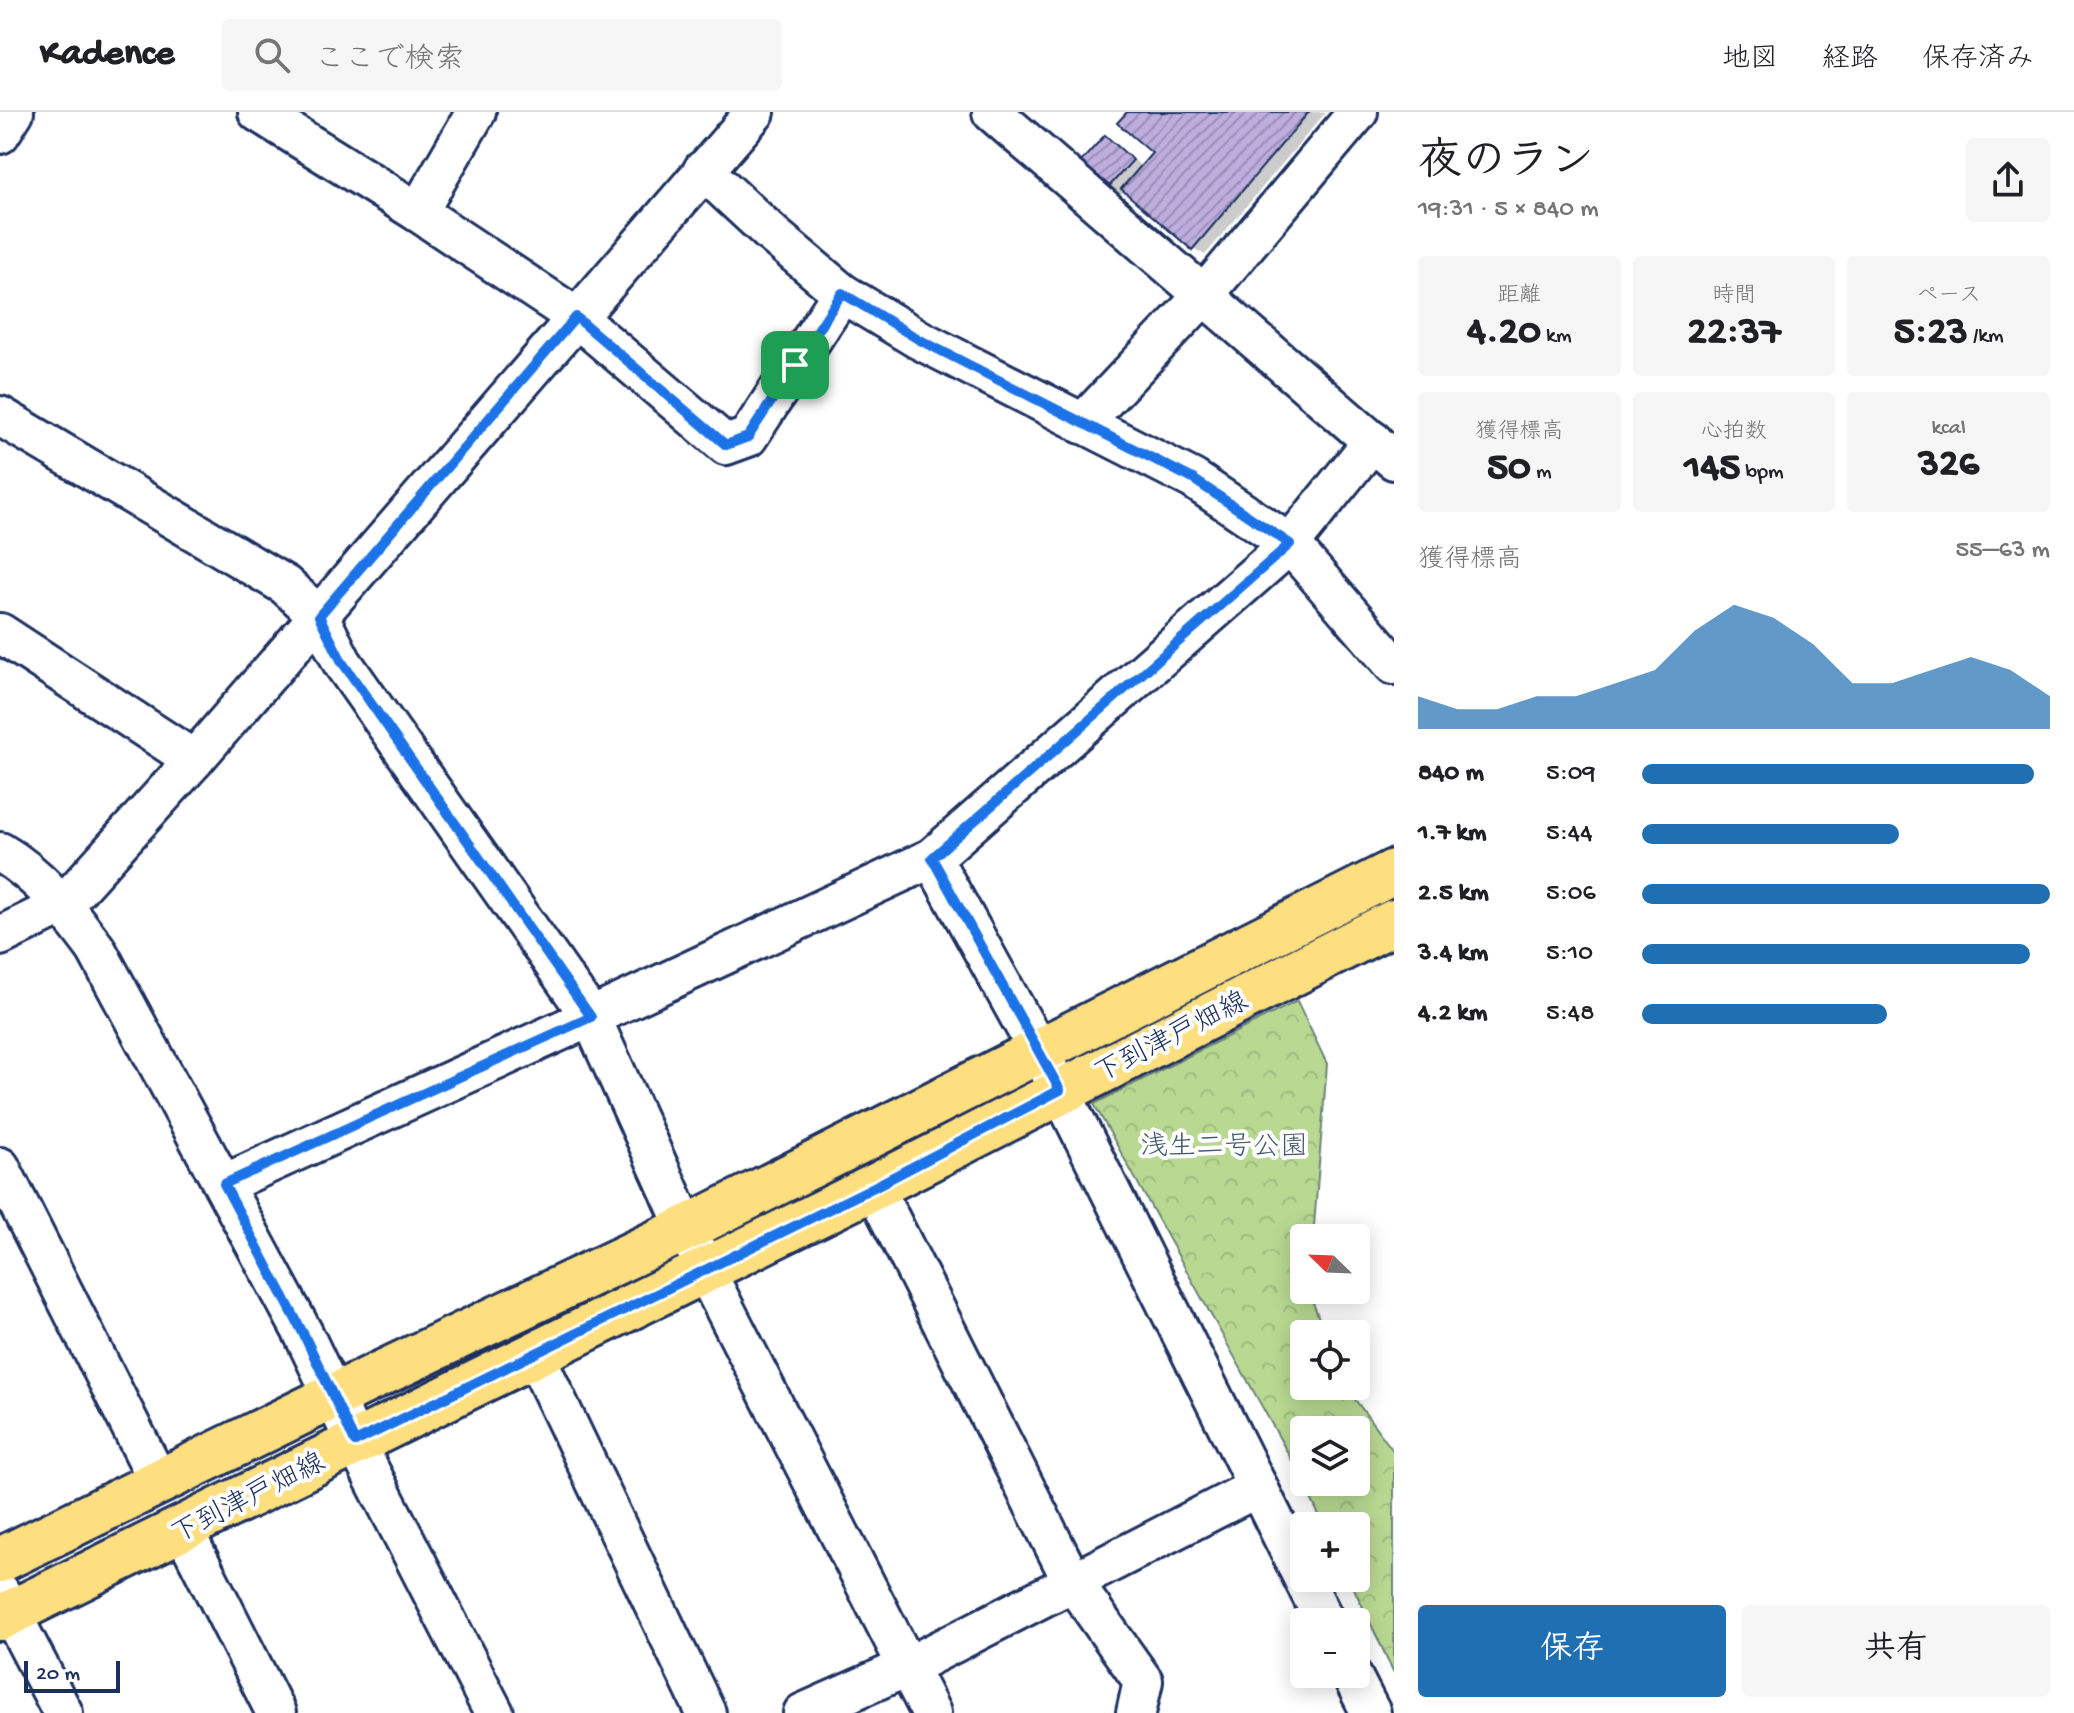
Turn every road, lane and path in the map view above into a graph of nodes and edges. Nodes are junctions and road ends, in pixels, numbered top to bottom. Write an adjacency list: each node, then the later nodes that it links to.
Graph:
1 (14, 112): 7 (street)
2 (258, 112): 9 (street)
3 (476, 112): 9 (street)
4 (755, 112): 8 (street)
5 (992, 112): 11 (street)
6 (1358, 112): 11 (street)
7 (0, 134)
8 (703, 170): 10 (street); 12 (street)
9 (418, 212): 12 (street)
10 (842, 293): 12 (street); 14 (street)
11 (1204, 295): 14 (street); 15 (street)
12 (576, 317): 17 (street)
13 (0, 416): 17 (street)
14 (1082, 424): 16 (street)
15 (1383, 451): 16 (street)
16 (1290, 544): 19 (street); 22 (street)
17 (319, 616): 20 (street); 27 (street)
18 (0, 633): 20 (street)
19 (1394, 665)
20 (194, 760): 24 (street)
21 (0, 852): 24 (street)
22 (932, 858): 27 (street); 28 (street)
23 (1394, 872): 28 (main road, 下到津戸畑線)
24 (63, 905): 26 (street); 31 (street)
25 (1394, 922): 29 (main road, 下到津戸畑線)
26 (0, 936)
27 (591, 1017): 31 (street); 33 (street)
28 (1039, 1050): 29 (street); 33 (main road, 下到津戸畑線)
29 (1060, 1090): 32 (main road, 下到津戸畑線); 39 (street)
30 (0, 1167): 38 (street)
31 (224, 1184): 36 (street)
32 (874, 1187): 34 (main road, 下到津戸畑線); 42 (street)
33 (685, 1229): 34 (street); 36 (main road, 下到津戸畑線)
34 (705, 1270): 35 (main road, 下到津戸畑線); 45 (street)
35 (535, 1355): 37 (main road, 下到津戸畑線); 50 (street)
36 (334, 1396): 37 (street); 38 (main road, 下到津戸畑線)
37 (355, 1442): 40 (main road, 下到津戸畑線); 49 (street)
38 (159, 1482): 41 (main road, 下到津戸畑線)
39 (1258, 1487): 42 (street); 44 (street)
40 (183, 1529): 43 (main road, 下到津戸畑線); 48 (street)
41 (0, 1560)
42 (1072, 1581): 45 (street); 53 (street)
43 (3, 1607): 47 (street)
44 (1318, 1608)
45 (909, 1666): 51 (street); 52 (street)
46 (1358, 1688): 54 (street)
47 (63, 1713)
48 (276, 1713)
49 (494, 1713)
50 (706, 1713)
51 (803, 1713)
52 (931, 1713)
53 (1136, 1713)
54 (1371, 1713)

